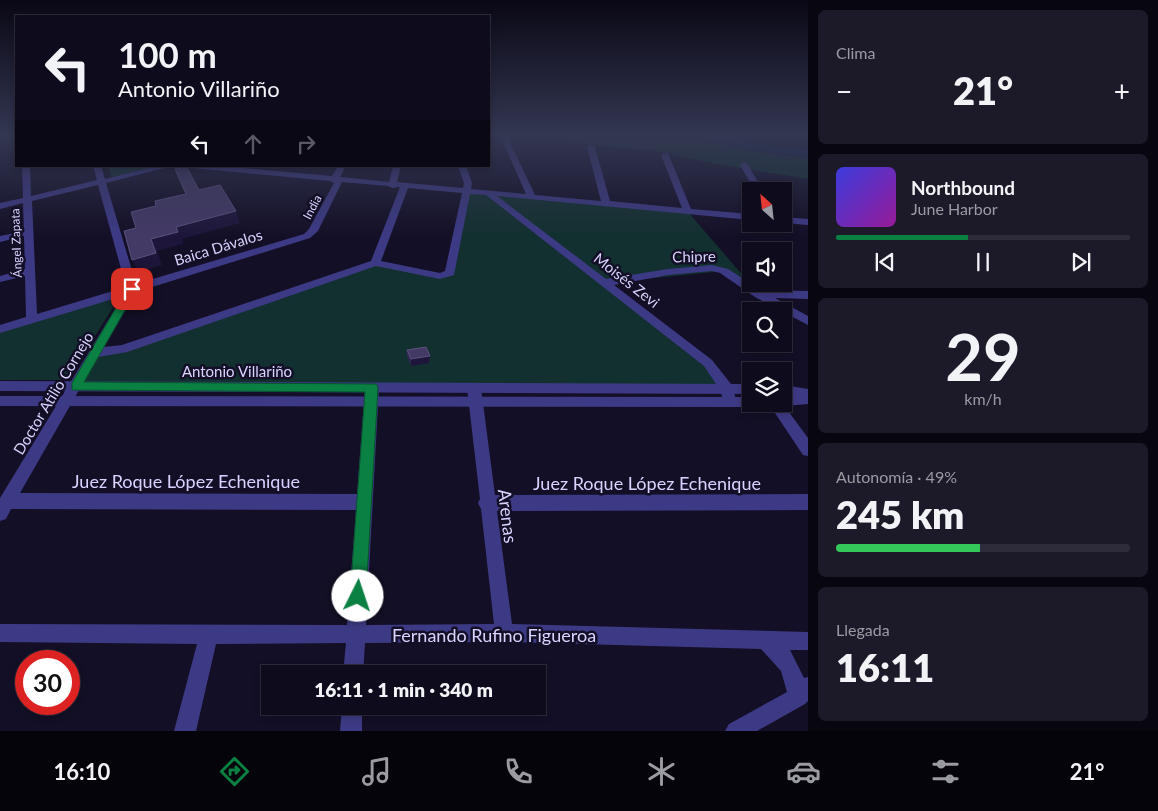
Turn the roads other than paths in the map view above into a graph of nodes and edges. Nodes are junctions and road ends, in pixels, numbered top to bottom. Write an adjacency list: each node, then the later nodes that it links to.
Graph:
1 (26, 169): 22 (street, Ángel Zapata)
2 (98, 169): 16 (street)
3 (156, 169): 16 (street)
4 (234, 169): 13 (street)
5 (278, 169): 13 (street)
6 (341, 169): 14 (street, India)
7 (396, 169): 17 (street)
8 (463, 169): 19 (street)
9 (516, 169): 21 (street)
10 (597, 169): 23 (street)
11 (671, 169): 26 (street)
12 (746, 169): 15 (street)
13 (275, 175): 14 (street)
14 (337, 181): 17 (street); 31 (street, India)
15 (754, 182)
16 (101, 183): 22 (street); 37 (street)
17 (392, 186): 18 (street)
18 (404, 187): 19 (street); 33 (street)
19 (466, 193): 20 (street); 33 (street)
20 (490, 195): 21 (street); 25 (street, Moisés Zevi)
21 (528, 198): 23 (street); 25 (street)
22 (27, 200): 24 (street); 30 (street, Ángel Zapata)
23 (606, 204): 26 (street)
24 (0, 206)
25 (513, 212): 36 (street, Moisés Zevi)
26 (688, 212): 27 (street)
27 (742, 216)
28 (792, 221): 29 (street)
29 (808, 222)
30 (27, 233): 32 (street); 34 (street, Ángel Zapata)
31 (300, 238): 37 (street, Baica Dávalos)
32 (0, 240)
33 (375, 263): 43 (street)
34 (30, 271): 35 (street); 40 (street, Ángel Zapata)
35 (0, 279)
36 (604, 283): 38 (street, Chipre); 46 (street, Moisés Zevi)
37 (132, 289): 40 (street, Baica Dávalos); 43 (street, Doctor Atilio Cornejo)
38 (759, 294): 39 (street); 41 (street, Chipre)
39 (808, 295)
40 (32, 319): 42 (street, Baica Dávalos)
41 (808, 321)
42 (0, 329)
43 (95, 353): 45 (street, Doctor Atilio Cornejo)
44 (0, 386): 45 (street, Antonio Villariño)
45 (76, 386): 50 (street, Antonio Villariño); 55 (street, Doctor Atilio Cornejo)
46 (726, 388): 47 (street); 51 (street); 56 (street, Moisés Zevi)
47 (742, 388)
48 (792, 391): 49 (street)
49 (808, 394)
50 (371, 395): 51 (street, Antonio Villariño); 55 (street, Antonio Villariño); 60 (street)
51 (474, 395): 56 (street); 62 (street, Arenas)
52 (808, 399): 54 (street)
53 (0, 401): 55 (street, Antonio Villariño)
54 (792, 401)
55 (66, 402): 63 (street, Doctor Atilio Cornejo)
56 (730, 402): 57 (street)
57 (742, 402)
58 (782, 412): 59 (street)
59 (808, 450)
60 (364, 502): 63 (street, Juez Roque López Echenique); 66 (street)
61 (808, 502): 62 (street, Juez Roque López Echenique)
62 (486, 503): 65 (street, Arenas)
63 (4, 507)
64 (0, 633): 67 (street, Fernando Rufino Figueroa)
65 (504, 633): 66 (street, Fernando Rufino Figueroa); 68 (street, Fernando Rufino Figueroa)
66 (355, 634): 67 (street, Fernando Rufino Figueroa); 70 (street)
67 (209, 635): 73 (street)
68 (763, 639): 69 (street, Fernando Rufino Figueroa); 71 (street)
69 (808, 641)
70 (354, 665)
71 (803, 692): 75 (street)
72 (352, 715): 74 (street)
73 (186, 731)
74 (351, 731)
75 (736, 731)

